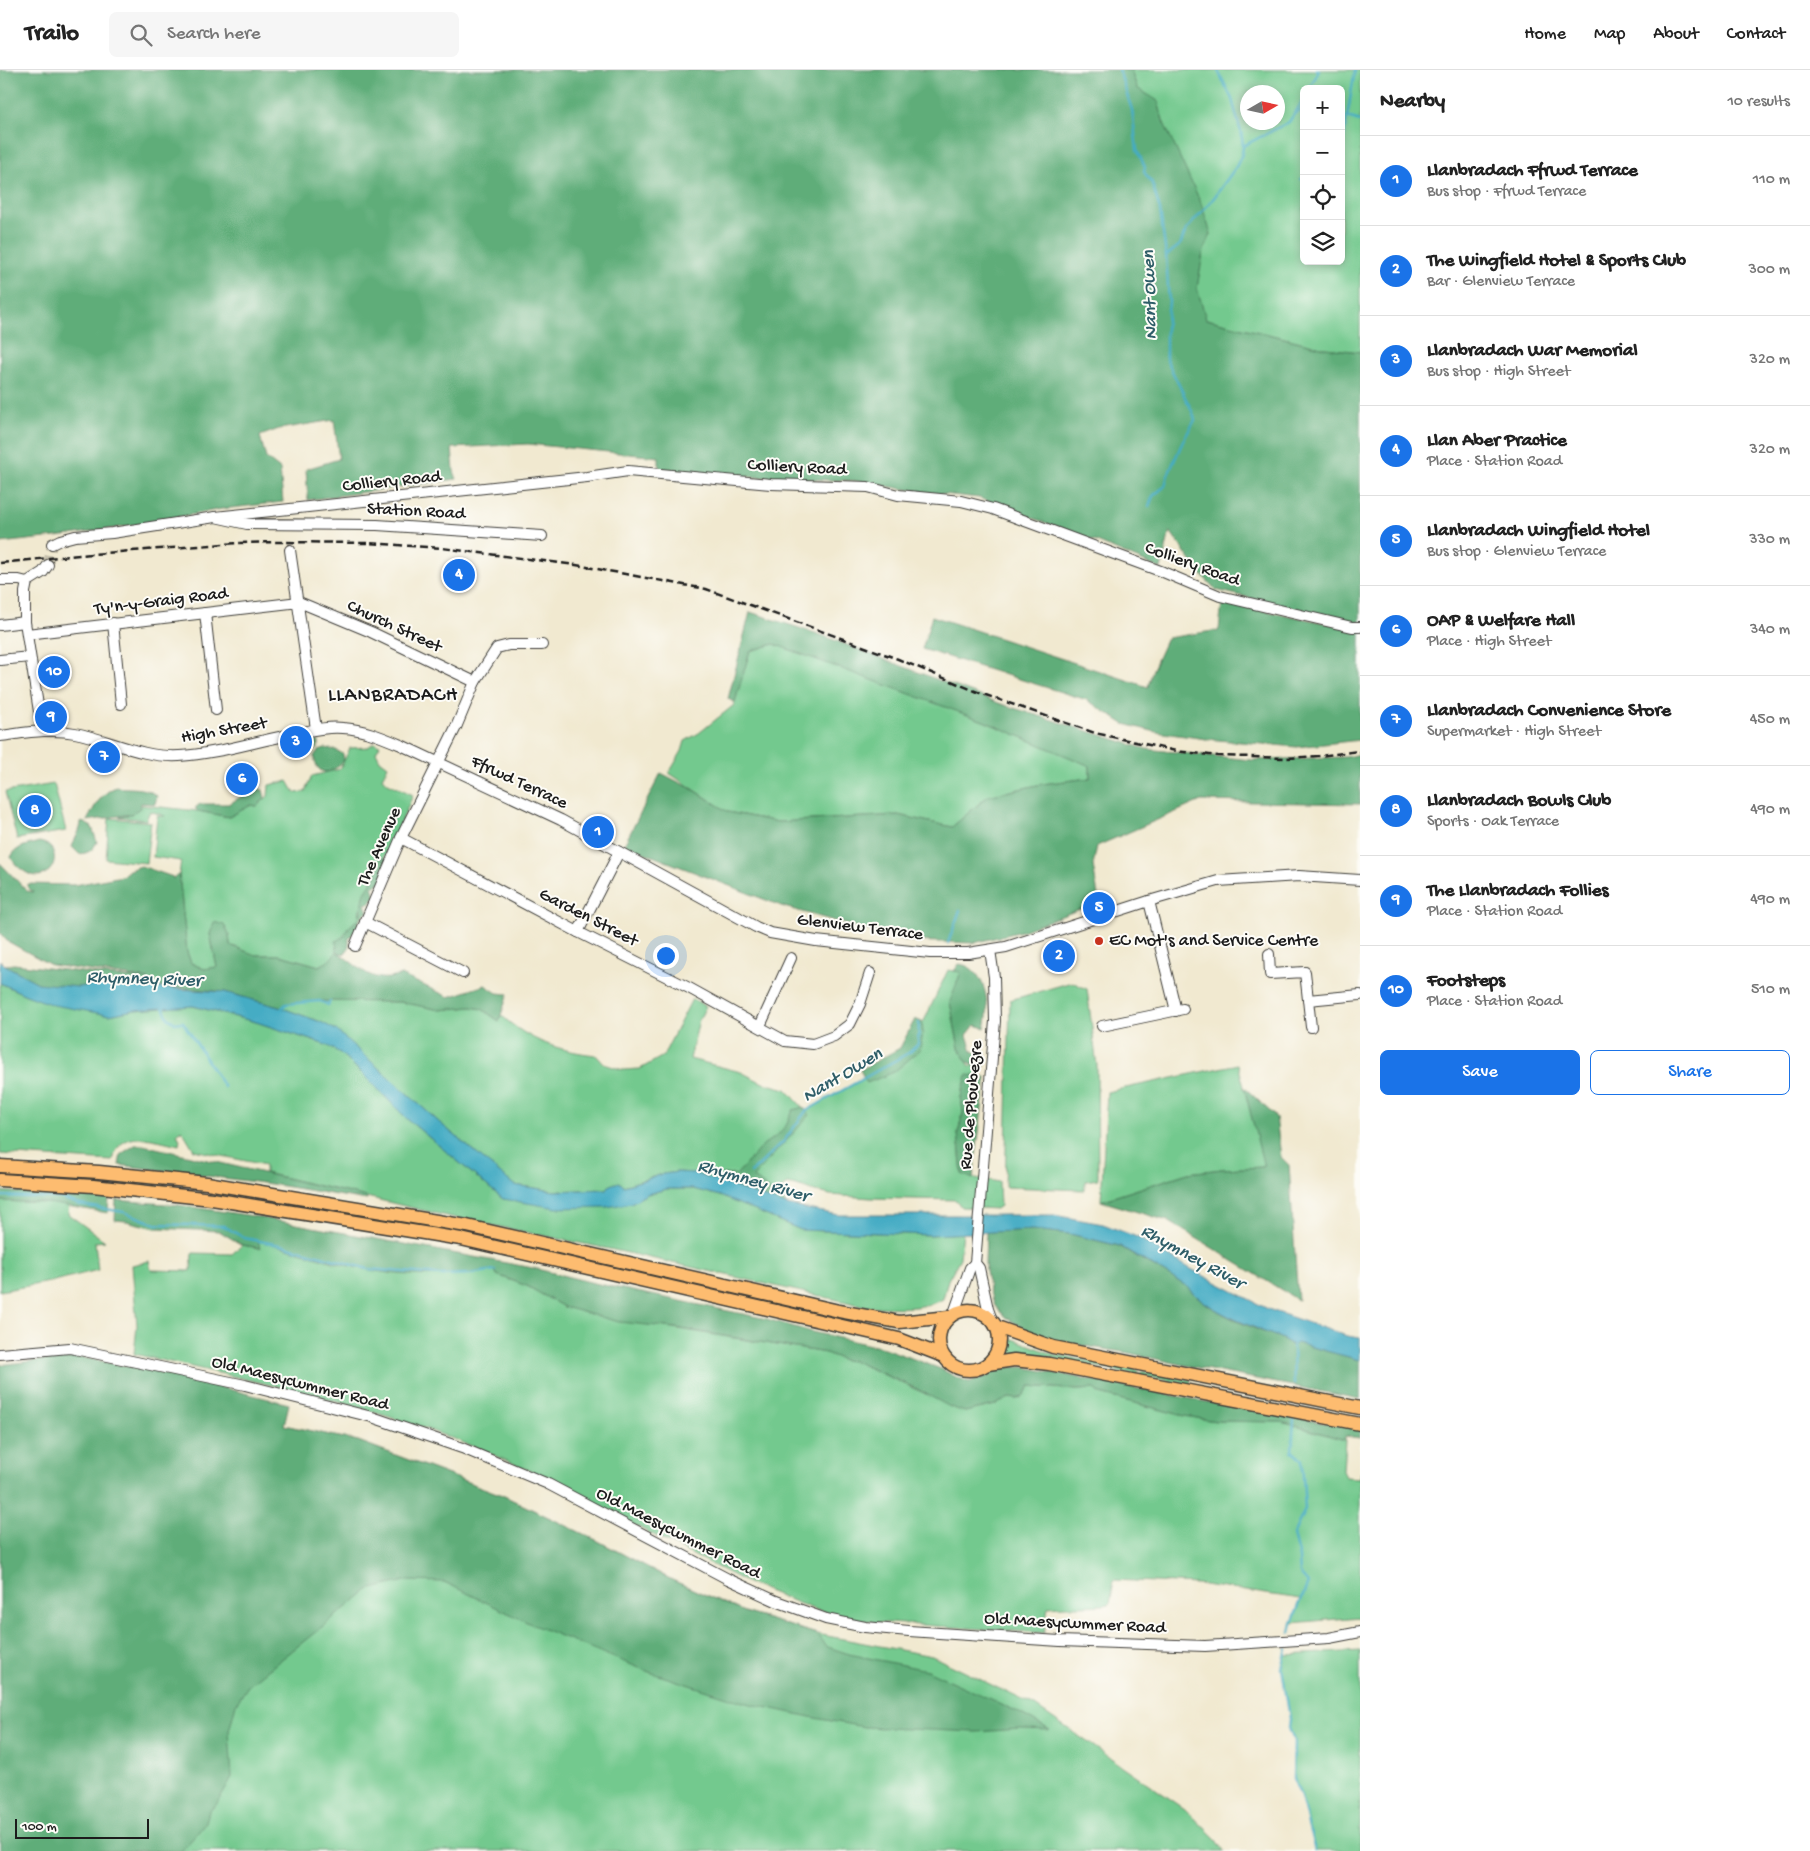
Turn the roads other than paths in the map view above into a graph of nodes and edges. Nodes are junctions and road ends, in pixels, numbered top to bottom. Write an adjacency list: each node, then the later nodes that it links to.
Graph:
1 (214, 517): 2 (street, Station Road); 3 (street, Station Road); 13 (street, Colliery Road)
2 (542, 536)
3 (52, 544)
4 (290, 550): 8 (street)
5 (48, 565): 7 (street)
6 (0, 580): 7 (street)
7 (27, 582): 10 (street)
8 (299, 602): 9 (street, Ty'n-y-Graig Road); 18 (street, Church Street); 21 (street)
9 (205, 613): 11 (street, Ty'n-y-Graig Road); 20 (street)
10 (25, 622): 12 (street); 14 (street)
11 (113, 623): 14 (street, Ty'n-y-Graig Road); 19 (street)
12 (0, 625)
13 (1360, 627)
14 (27, 634): 16 (street)
15 (542, 645): 18 (street, The Avenue)
16 (30, 657): 17 (street); 22 (street)
17 (0, 660)
18 (475, 682): 24 (street, The Avenue)
19 (121, 704)
20 (216, 710)
21 (316, 730): 22 (street, High Street); 24 (street, High Street)
22 (42, 732): 23 (street, High Street)
23 (0, 736)
24 (437, 763): 25 (street, The Avenue); 26 (street, Ffrwd Terrace)
25 (401, 838): 29 (street, The Avenue); 30 (street, Garden Street)
26 (617, 851): 30 (street); 32 (street, Glenview Terrace)
27 (1360, 880): 28 (street, Glenview Terrace)
28 (1149, 900): 32 (street, Glenview Terrace); 40 (street)
29 (365, 922): 31 (street, The Avenue); 35 (street)
30 (578, 932): 39 (street, Garden Street)
31 (354, 946)
32 (990, 950): 44 (street, Rue de Ploubezre)
33 (1269, 954): 38 (street)
34 (791, 958): 39 (street)
35 (463, 973)
36 (870, 973): 39 (street, Garden Street)
37 (1360, 995): 38 (street)
38 (1308, 1000): 41 (street)
39 (760, 1026)
40 (1102, 1026)
41 (1311, 1027)
42 (0, 1166): 45 (main road)
43 (0, 1180): 48 (main road)
44 (975, 1263): 45 (street, Rue de Ploubezre); 46 (street, Rue de Ploubezre)
45 (951, 1315): 46 (main road); 48 (main road)
46 (995, 1324): 49 (main road); 50 (main road)
47 (0, 1354): 52 (street, Old Maesycwmmer Road)
48 (943, 1356): 49 (main road)
49 (988, 1364): 51 (main road)
50 (1360, 1408)
51 (1360, 1424)
52 (1360, 1632)

